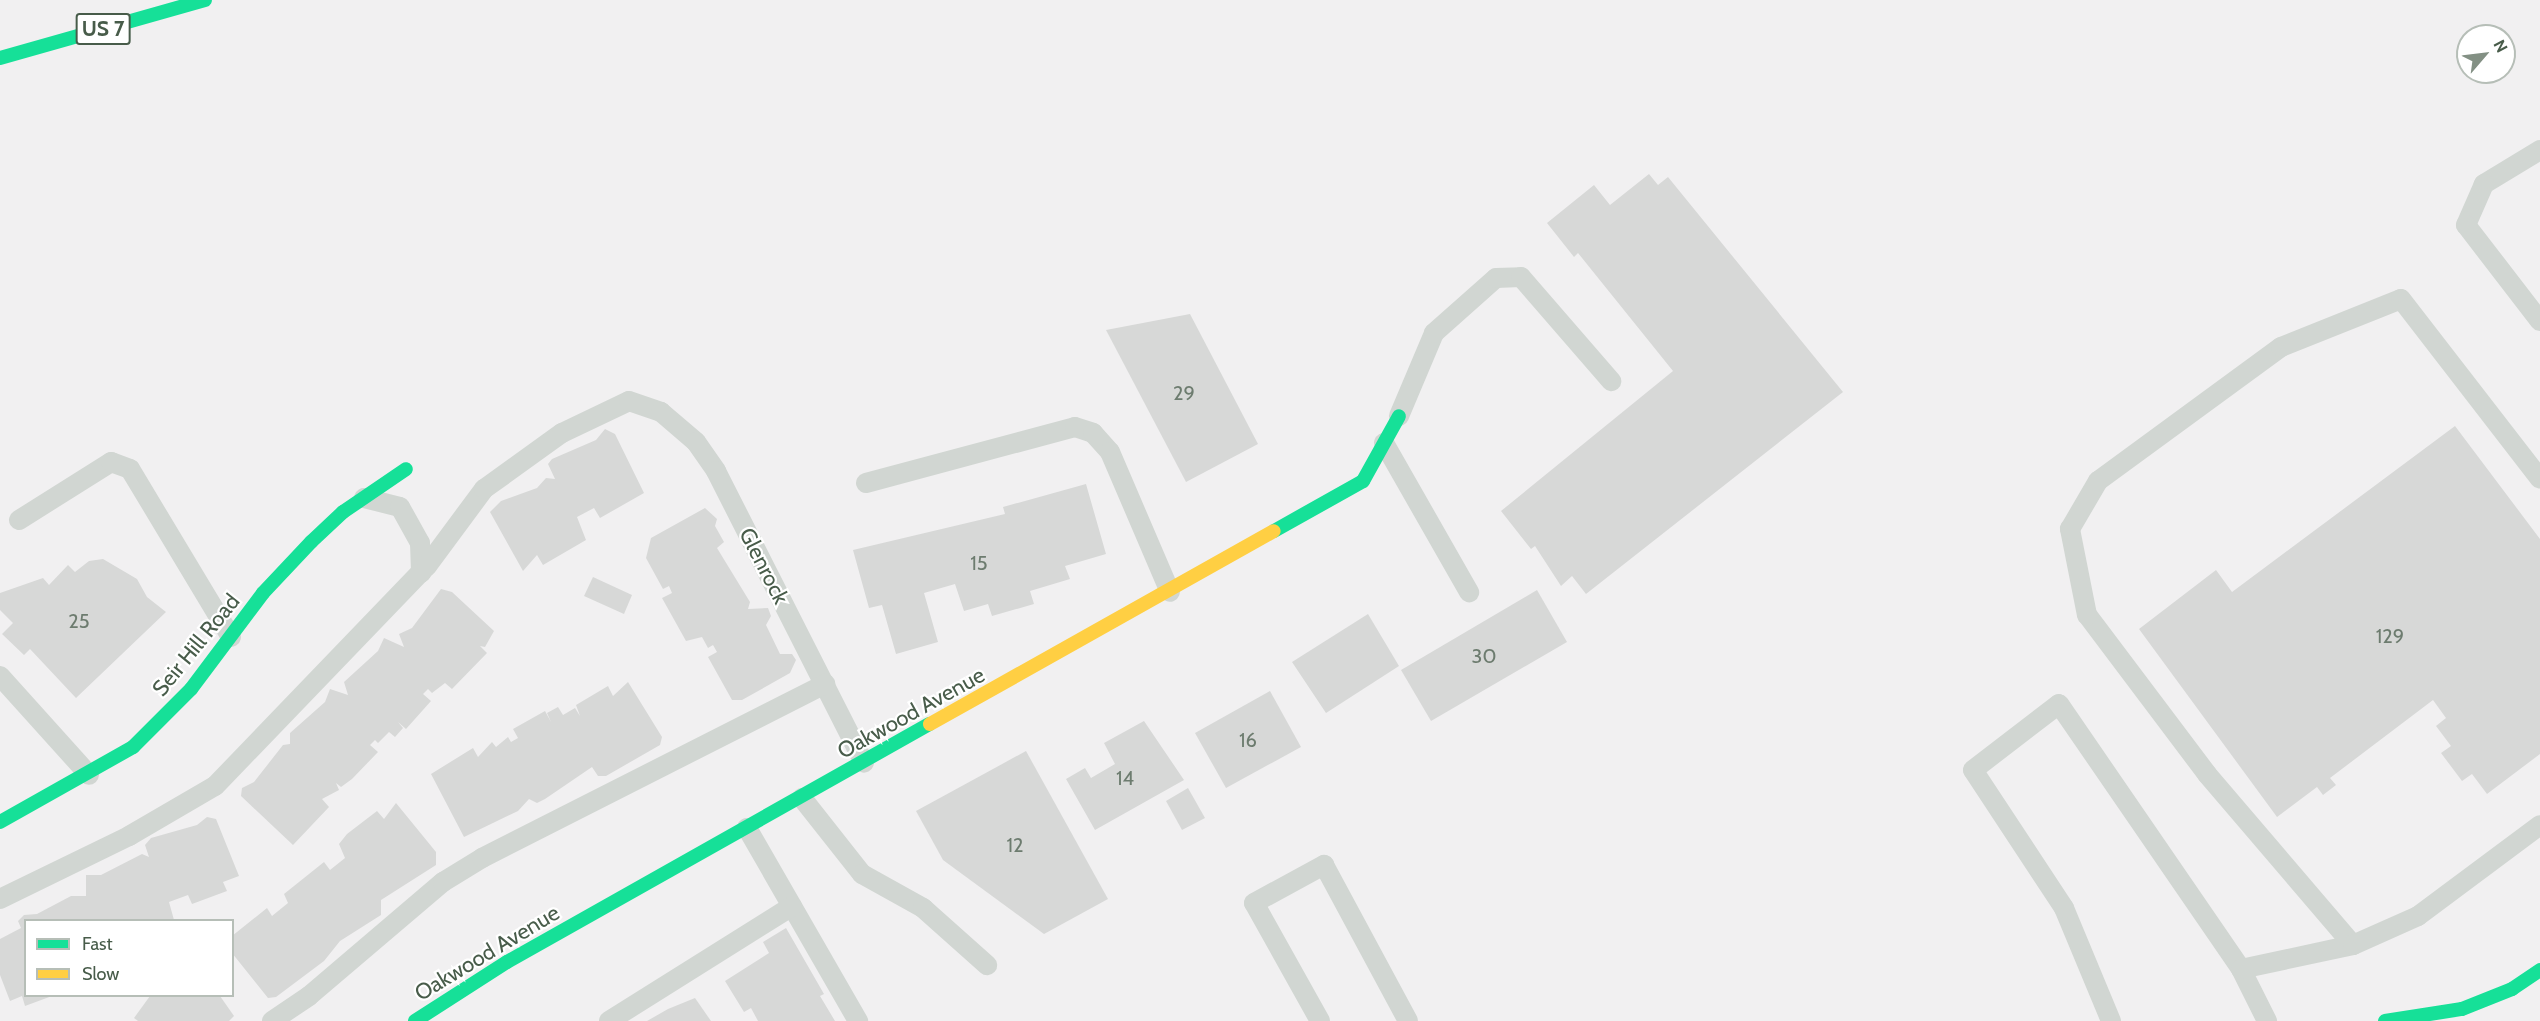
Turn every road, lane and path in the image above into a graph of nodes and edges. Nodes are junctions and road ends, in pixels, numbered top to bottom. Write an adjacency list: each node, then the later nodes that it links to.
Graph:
1 (206, 0): 2 (main road, US 7)
2 (0, 58)
3 (2540, 150): 4 (lane)
4 (2540, 321)
5 (1611, 381): 6 (lane)
6 (1400, 416): 7 (main road, Oakwood Avenue)
7 (1384, 443): 14 (main road, Oakwood Avenue); 15 (lane)
8 (405, 470): 11 (main road, Seir Hill Road)
9 (2540, 479): 27 (lane)
10 (866, 483): 14 (lane)
11 (364, 498): 13 (lane); 16 (main road, Seir Hill Road)
12 (19, 520): 16 (lane)
13 (421, 573): 18 (lane, Glenrock); 25 (lane)
14 (1170, 592): 19 (main road, Oakwood Avenue)
15 (1469, 592)
16 (231, 638): 20 (main road, Seir Hill Road)
17 (0, 676): 20 (lane)
18 (825, 684): 19 (lane, Glenrock); 31 (lane)
19 (864, 763): 21 (main road, Oakwood Avenue)
20 (90, 775): 22 (main road, Seir Hill Road)
21 (802, 798): 24 (main road, Oakwood Avenue); 28 (lane)
22 (0, 822)
23 (2540, 825): 27 (lane)
24 (747, 828): 26 (lane); 32 (main road, Oakwood Avenue)
25 (0, 899)
26 (792, 906): 33 (lane); 34 (lane)
27 (2354, 945): 29 (lane)
28 (987, 965)
29 (2241, 969): 37 (lane); 38 (lane)
30 (2540, 970): 39 (main road)
31 (272, 1021)
32 (415, 1021)
33 (609, 1021)
34 (858, 1021)
35 (1320, 1021): 36 (lane)
36 (1408, 1021)
37 (2111, 1021)
38 (2267, 1021)
39 (2385, 1021)

